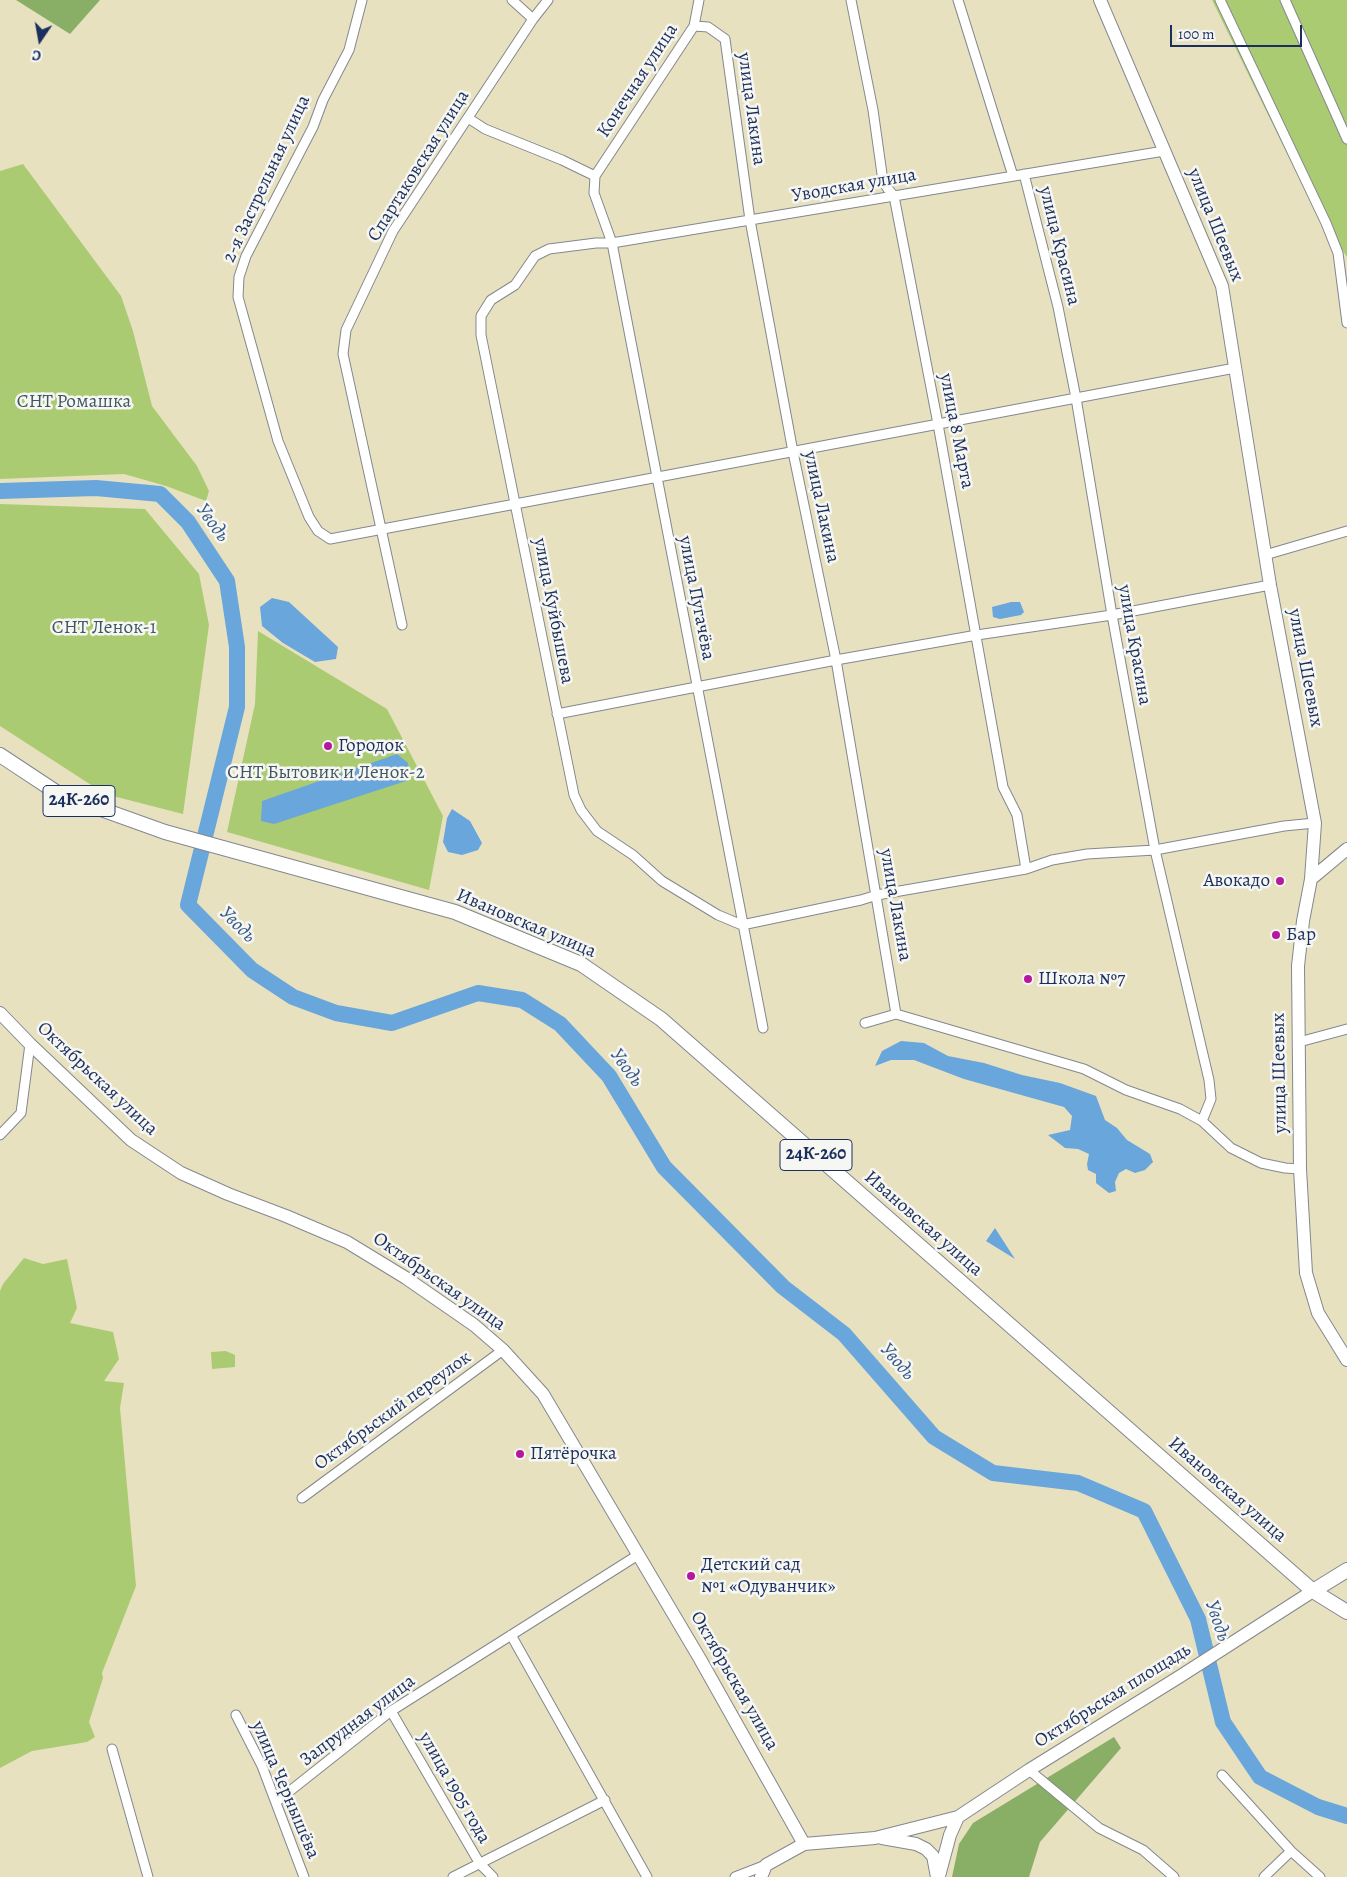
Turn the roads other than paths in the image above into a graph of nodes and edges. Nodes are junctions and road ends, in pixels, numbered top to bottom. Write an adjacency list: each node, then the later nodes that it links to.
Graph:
1 (362, 0): 29 (street, 2-я Застрельная улица)
2 (512, 0): 10 (street)
3 (548, 0): 10 (street, Спартаковская улица)
4 (699, 0): 11 (street, Конечная улица)
5 (851, 0): 18 (street, улица 8 Марта)
6 (958, 0): 17 (street, улица Красина)
7 (1100, 0): 14 (main road, улица Шеевых)
8 (1220, 0): 22 (street)
9 (1285, 0): 13 (street)
10 (533, 19): 12 (street, Спартаковская улица)
11 (694, 26): 16 (street, Конечная улица); 19 (street, улица Лакина)
12 (468, 118): 16 (street); 29 (street, Спартаковская улица)
13 (1347, 139)
14 (1164, 151): 15 (street, Уводская улица); 23 (main road, улица Шеевых)
15 (1024, 174): 17 (street, Уводская улица); 24 (street, улица Красина)
16 (595, 176): 20 (street, улица Пугачёва)
17 (1013, 176): 18 (street, Уводская улица)
18 (894, 196): 19 (street, Уводская улица); 25 (street, улица 8 Марта)
19 (750, 220): 20 (street, Уводская улица); 26 (street, улица Лакина)
20 (612, 243): 21 (street, Уводская улица); 27 (street, улица Пугачёва)
21 (549, 249): 28 (street, улица Куйбышева)
22 (1347, 323)
23 (1235, 368): 24 (street); 31 (main road, улица Шеевых)
24 (1076, 398): 25 (street); 33 (street, улица Красина)
25 (938, 424): 26 (street); 35 (street, улица 8 Марта)
26 (793, 452): 27 (street); 36 (street, улица Лакина)
27 (656, 477): 28 (street); 37 (street, улица Пугачёва)
28 (515, 504): 29 (street); 38 (street, улица Куйбышева)
29 (381, 529): 34 (street, Спартаковская улица)
30 (1347, 531): 31 (street)
31 (1265, 555): 32 (main road, улица Шеевых)
32 (1270, 585): 33 (street); 40 (main road, улица Шеевых)
33 (1112, 615): 35 (street); 41 (street, улица Красина)
34 (402, 625)
35 (977, 635): 36 (street); 43 (street, улица 8 Марта)
36 (836, 660): 37 (street); 45 (street, улица Лакина)
37 (696, 688): 38 (street); 46 (street, улица Пугачёва)
38 (557, 714): 46 (street, улица Куйбышева)
39 (0, 755): 62 (main road, Ивановская улица / 24К-260)
40 (1315, 823): 41 (street); 44 (main road, улица Шеевых)
41 (1156, 850): 43 (street); 54 (street, улица Красина)
42 (1346, 852): 44 (main road)
43 (1026, 869): 45 (street)
44 (1312, 879): 52 (main road, улица Шеевых)
45 (877, 894): 46 (street); 48 (street, улица Лакина)
46 (742, 925): 50 (street, улица Пугачёва)
47 (0, 1013): 53 (main road, Октябрьская улица)
48 (896, 1014): 49 (street); 54 (street)
49 (865, 1023)
50 (763, 1028)
51 (1347, 1029): 52 (street)
52 (1299, 1042): 56 (main road, улица Шеевых)
53 (30, 1044): 55 (street); 57 (main road, Октябрьская улица)
54 (1202, 1121): 56 (street)
55 (0, 1135)
56 (1300, 1169): 58 (main road, улица Шеевых)
57 (503, 1350): 59 (street, Октябрьский переулок); 60 (main road, Октябрьская улица)
58 (1347, 1360)
59 (302, 1498)
60 (638, 1555): 64 (street, Запрудная улица); 74 (main road, Октябрьская улица)
61 (1347, 1570): 62 (main road)
62 (1313, 1591): 63 (main road, Ивановская улица / 24К-260); 68 (main road, Октябрьская площадь)
63 (1347, 1612)
64 (511, 1635): 65 (street, Запрудная улица); 70 (street)
65 (391, 1711): 71 (street, Запрудная улица); 76 (street, улица 1905 года)
66 (236, 1715): 71 (street, улица Чернышёва)
67 (112, 1749): 78 (street)
68 (1029, 1770): 72 (main road, Октябрьская площадь); 85 (street)
69 (1222, 1775): 75 (street)
70 (605, 1800): 76 (street); 82 (street)
71 (276, 1802): 79 (street, улица Чернышёва)
72 (958, 1817): 73 (main road, Октябрьская площадь); 84 (main road)
73 (875, 1838): 74 (main road); 84 (main road)
74 (804, 1844): 77 (main road)
75 (1291, 1851): 86 (street); 87 (street)
76 (480, 1864): 80 (street); 81 (street, улица 1905 года)
77 (763, 1871): 83 (street)
78 (148, 1877)
79 (304, 1877)
80 (453, 1877)
81 (493, 1877)
82 (647, 1877)
83 (735, 1877)
84 (938, 1877)
85 (1174, 1877)
86 (1264, 1877)
87 (1320, 1877)

